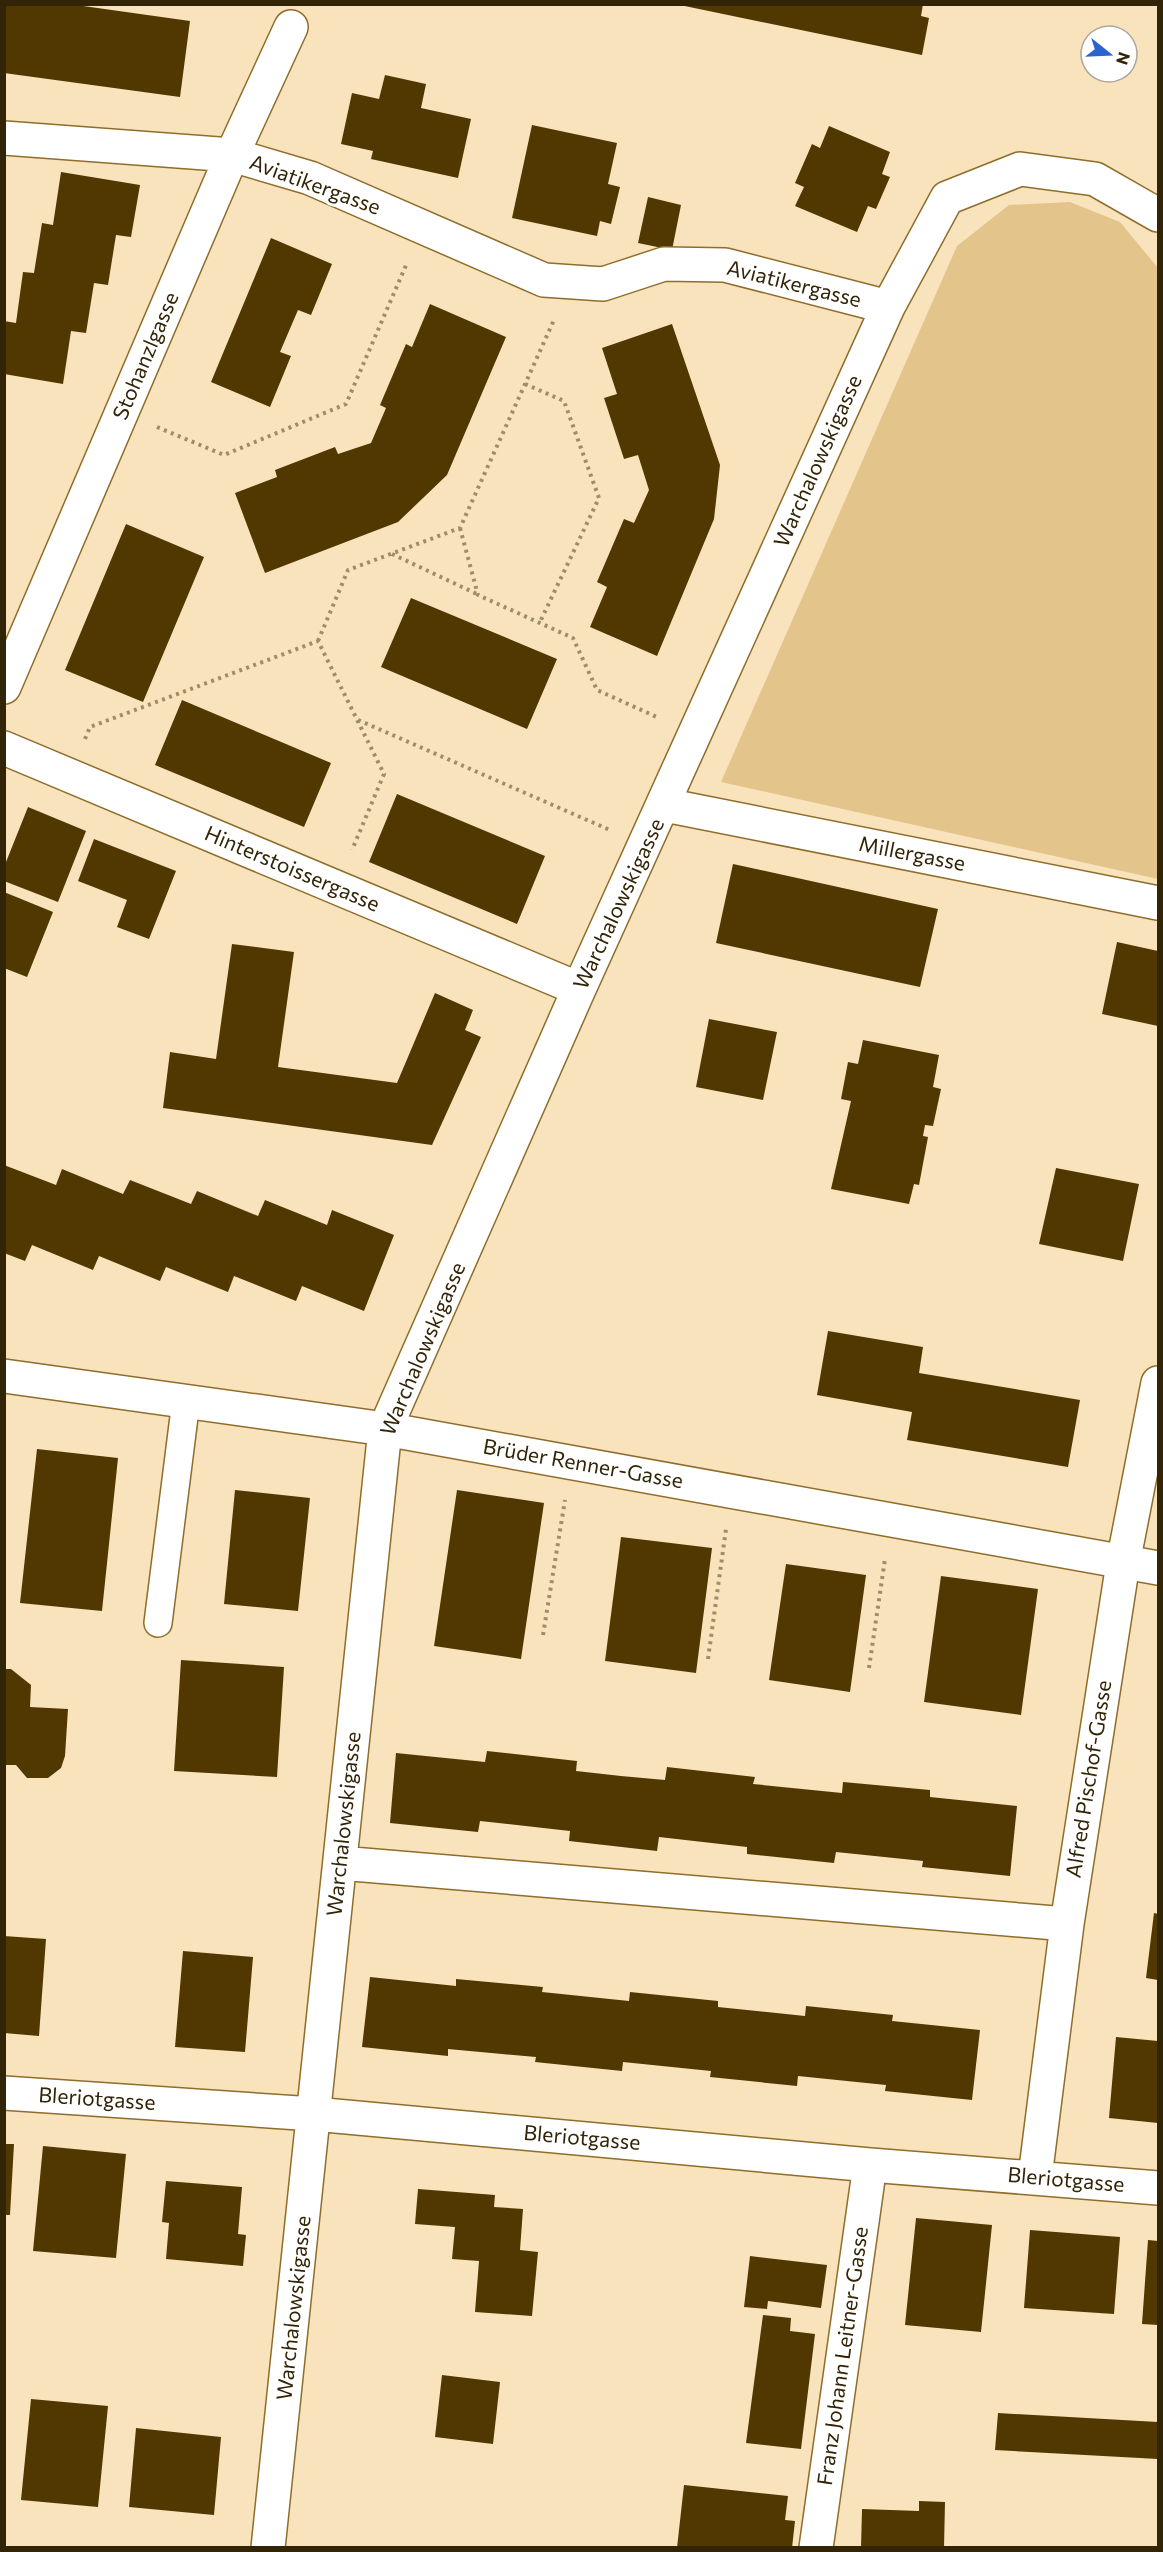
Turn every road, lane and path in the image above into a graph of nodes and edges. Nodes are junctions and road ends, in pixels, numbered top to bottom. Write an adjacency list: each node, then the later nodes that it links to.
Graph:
1 (291, 27): 3 (street, Stohanzlgasse)
2 (4, 138): 3 (street, Aviatikergasse)
3 (232, 154): 5 (street, Aviatikergasse); 9 (street, Stohanzlgasse)
4 (1158, 215): 7 (street, Aviatikergasse)
5 (422, 227): 6 (street, Aviatikergasse); 9 (path)
6 (571, 282): 7 (street, Aviatikergasse); 8 (path)
7 (888, 307): 17 (street, Warchalowskigasse)
8 (525, 384): 10 (path); 13 (path)
9 (122, 412): 15 (street, Stohanzlgasse)
10 (459, 528): 11 (path); 12 (path)
11 (392, 554): 12 (path); 14 (path)
12 (478, 595): 13 (path)
13 (540, 622): 17 (path)
14 (318, 641): 16 (path); 19 (path)
15 (4, 687)
16 (357, 720): 21 (path); 22 (path)
17 (696, 734): 20 (street, Warchalowskigasse)
18 (4, 748): 19 (street, Hinterstoissergasse)
19 (68, 775): 22 (street, Hinterstoissergasse)
20 (664, 805): 21 (street, Warchalowskigasse); 23 (street, Millergasse)
21 (646, 845): 24 (street, Warchalowskigasse)
22 (336, 887): 24 (street, Hinterstoissergasse)
23 (1158, 903)
24 (579, 989): 28 (street, Warchalowskigasse)
25 (4, 1376): 27 (street, Brüder Renner-Gasse)
26 (1158, 1383): 32 (street, Alfred Pischof-Gasse)
27 (186, 1401): 28 (street, Brüder Renner-Gasse); 34 (lane)
28 (385, 1429): 29 (street, Brüder Renner-Gasse); 38 (street, Warchalowskigasse)
29 (572, 1462): 30 (street, Brüder Renner-Gasse); 35 (path)
30 (731, 1491): 31 (street, Brüder Renner-Gasse); 36 (path)
31 (891, 1520): 32 (street, Brüder Renner-Gasse); 37 (path)
32 (1123, 1563): 33 (street, Brüder Renner-Gasse); 39 (street, Alfred Pischof-Gasse)
33 (1158, 1568)
34 (158, 1623)
35 (543, 1635)
36 (708, 1659)
37 (868, 1668)
38 (340, 1863): 39 (street); 41 (street, Warchalowskigasse)
39 (1066, 1924): 43 (street, Alfred Pischof-Gasse)
40 (4, 2093): 41 (street, Bleriotgasse)
41 (315, 2114): 42 (street, Bleriotgasse); 45 (street, Warchalowskigasse)
42 (870, 2165): 43 (street, Bleriotgasse); 46 (street, Franz Johann Leitner-Gasse)
43 (1035, 2177): 44 (street, Bleriotgasse)
44 (1158, 2187)
45 (268, 2547)
46 (816, 2547)

